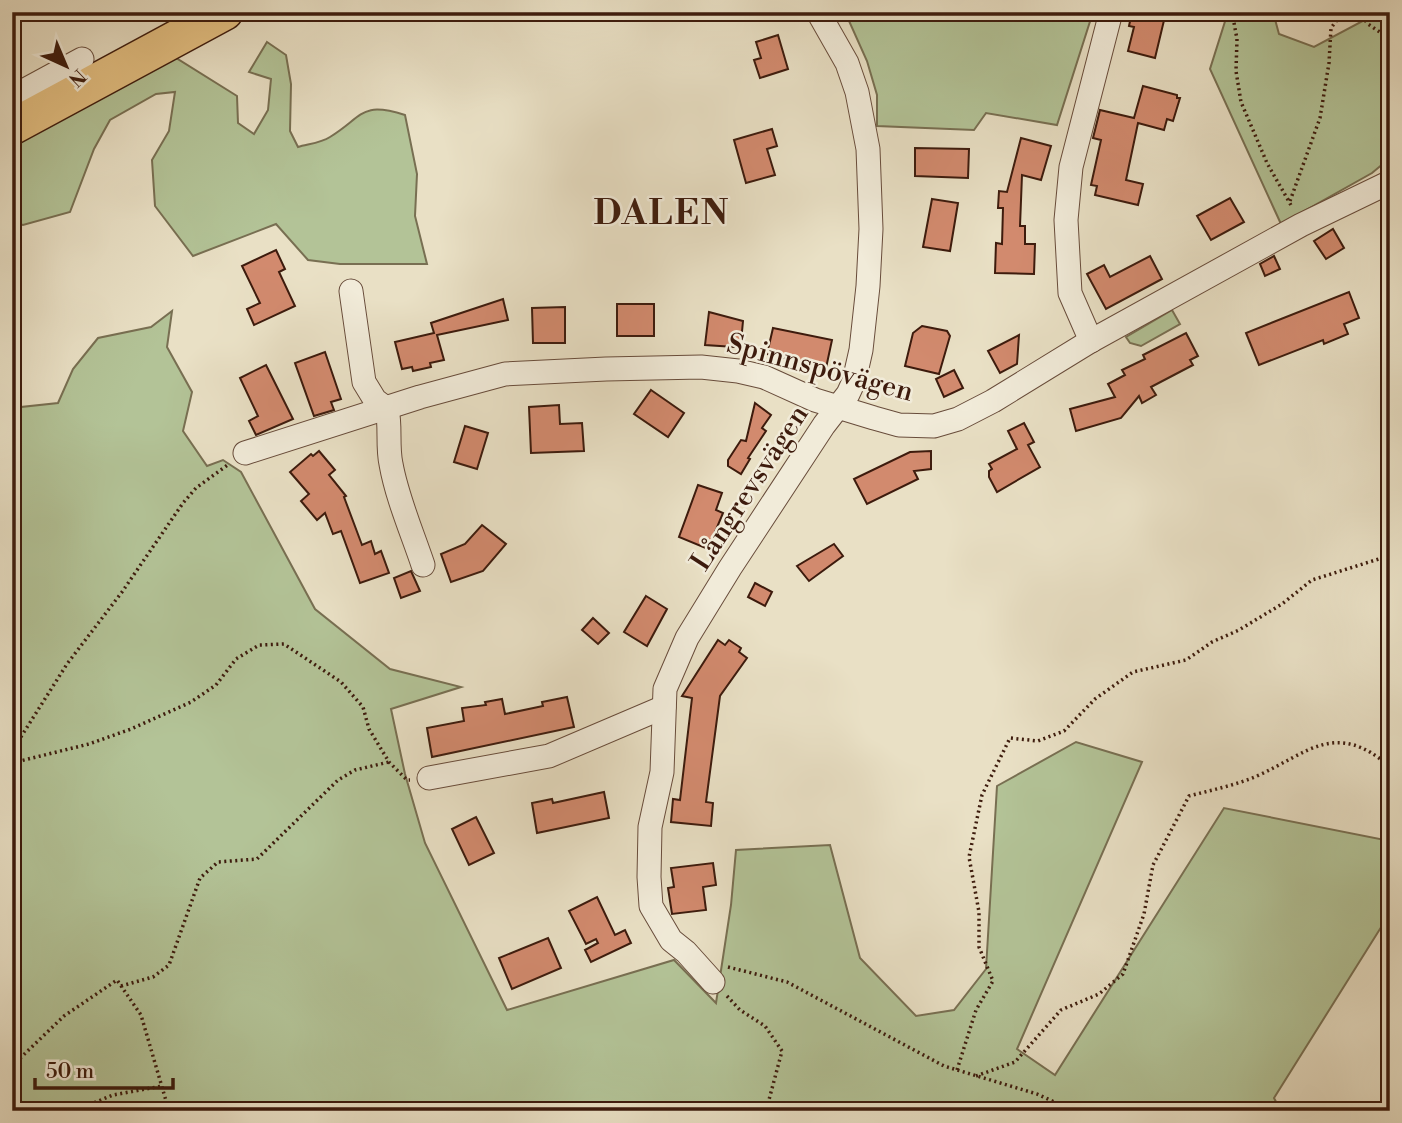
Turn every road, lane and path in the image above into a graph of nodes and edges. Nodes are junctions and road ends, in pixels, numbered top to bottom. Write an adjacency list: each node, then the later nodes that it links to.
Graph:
1 (225, 12): 10 (main road)
2 (818, 12): 16 (street, Långrevsvägen)
3 (1111, 12): 15 (street)
4 (1232, 12): 12 (path)
5 (1343, 12): 12 (path)
6 (1358, 12): 7 (path)
7 (1390, 39)
8 (82, 60): 9 (street)
9 (12, 97)
10 (12, 127)
11 (1390, 181): 13 (street, Spinnspövägen)
12 (1290, 201): 13 (path)
13 (1301, 225): 15 (street, Spinnspövägen)
14 (351, 291): 17 (street)
15 (1091, 341): 16 (street, Spinnspövägen)
16 (838, 408): 17 (street, Spinnspövägen); 21 (street, Långrevsvägen)
17 (387, 409): 18 (street, Spinnspövägen); 20 (street)
18 (244, 453): 22 (path)
19 (1390, 552): 30 (path)
20 (423, 565)
21 (664, 707): 26 (street); 27 (street, Långrevsvägen)
22 (12, 751)
23 (389, 762): 24 (path); 26 (path); 28 (path)
24 (12, 763)
25 (1390, 767): 31 (path)
26 (429, 778)
27 (719, 974): 30 (path); 39 (path)
28 (121, 986): 29 (path); 32 (path)
29 (12, 1066)
30 (957, 1070): 31 (path)
31 (976, 1076): 40 (path)
32 (162, 1086): 33 (path); 34 (path)
33 (74, 1111)
34 (169, 1111)
35 (302, 1111): 36 (path)
36 (316, 1111)
37 (619, 1111): 38 (path)
38 (672, 1111)
39 (766, 1111)
40 (1074, 1111)

